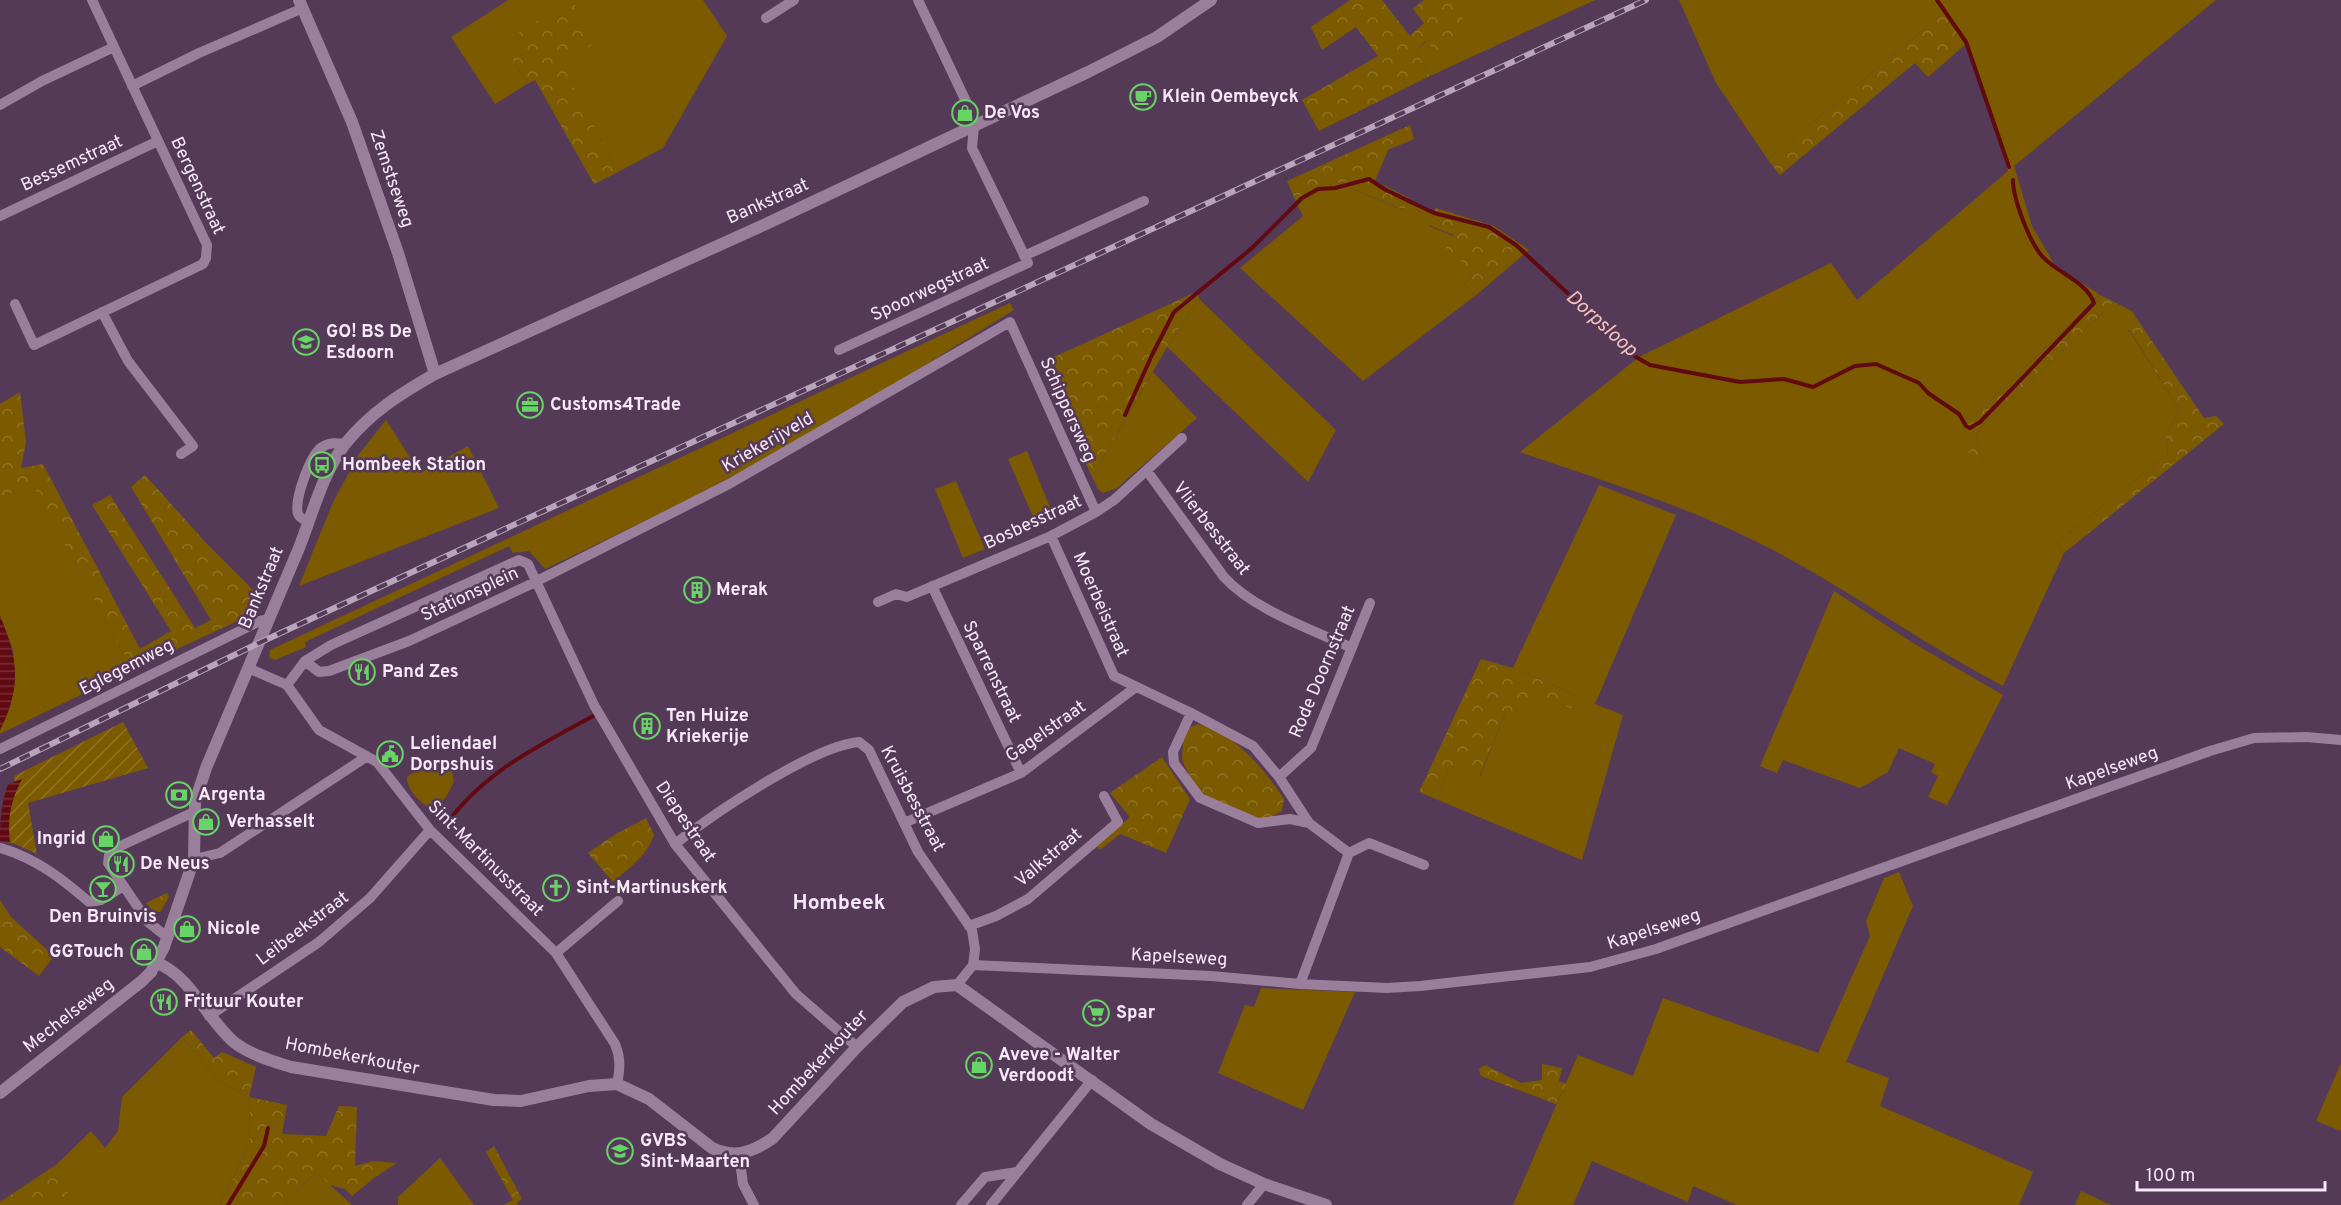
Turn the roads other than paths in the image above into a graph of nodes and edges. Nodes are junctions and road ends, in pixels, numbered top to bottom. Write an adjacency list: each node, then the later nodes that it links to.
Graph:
1 (92, 0): 7 (street, Bergenstraat)
2 (794, 0): 6 (street)
3 (918, 0): 10 (street)
4 (1211, 0): 10 (street, Bankstraat)
5 (301, 4): 8 (street); 19 (street, Zemstseweg)
6 (766, 18)
7 (114, 47): 8 (street, Bergenstraat); 9 (street)
8 (132, 86): 11 (street, Bergenstraat)
9 (0, 105)
10 (974, 126): 14 (street); 19 (street, Bankstraat)
11 (158, 141): 13 (street, Bessemstraat); 16 (street, Bergenstraat)
12 (1144, 201): 14 (street, Spoorwegstraat)
13 (0, 216)
14 (1024, 256): 18 (street, Spoorwegstraat)
15 (15, 304): 16 (street, Bergenstraat)
16 (102, 312): 22 (street)
17 (1010, 322): 24 (street, Schippersweg); 27 (street, Kriekerijveld)
18 (839, 350)
19 (435, 374): 21 (street, Bankstraat)
20 (1182, 438): 23 (street, Bosbesstraat)
21 (345, 444): 25 (street, Bankstraat); 25 (street)
22 (181, 454)
23 (1147, 471): 24 (street, Bosbesstraat); 32 (street, Vlierbesstraat)
24 (1096, 512): 26 (street, Bosbesstraat)
25 (309, 522): 31 (street, Bankstraat)
26 (1051, 536): 28 (street, Bosbesstraat); 36 (street, Moerbeistraat)
27 (537, 580): 33 (street, Stationsplein); 33 (street, Stationsplein); 48 (street, Diepestraat)
28 (932, 586): 29 (street, Bosbesstraat); 41 (street, Sparrenstraat)
29 (878, 602)
30 (1370, 603): 32 (street, Rode Doornstraat)
31 (269, 619): 34 (street, Bankstraat); 39 (street, Eglegemweg)
32 (1352, 648): 42 (street, Rode Doornstraat)
33 (305, 661): 35 (street, Stationsplein)
34 (248, 668): 35 (street); 44 (street, Bankstraat)
35 (287, 685): 40 (street, Sint-Martinusstraat)
36 (1136, 687): 37 (street, Moerbeistraat); 41 (street, Gagelstraat)
37 (1191, 713): 42 (street, Moerbeistraat); 46 (street)
38 (2341, 740): 60 (street, Kapelseweg)
39 (1, 748)
40 (366, 757): 47 (street, Sint-Martinusstraat); 51 (street)
41 (1021, 773): 45 (street, Gagelstraat)
42 (1279, 777): 46 (street, Moerbeistraat)
43 (1104, 796): 55 (street, Valkstraat)
44 (194, 812): 51 (street, Bankstraat); 53 (street)
45 (904, 823): 48 (street, Kruisbesstraat); 55 (street, Kruisbesstraat)
46 (1309, 823): 50 (street, Moerbeistraat)
47 (430, 830): 57 (street, Sint-Martinusstraat); 62 (street, Leibeekstraat)
48 (675, 844): 63 (street, Diepestraat)
49 (1, 848): 53 (street)
50 (1348, 853): 52 (street); 60 (street)
51 (194, 859): 56 (street, Bankstraat)
52 (1424, 865)
53 (123, 887): 56 (street)
54 (618, 901): 57 (street)
55 (969, 926): 59 (street, Kruisbesstraat)
56 (167, 937): 58 (street, Bankstraat)
57 (556, 954): 65 (street, Sint-Martinusstraat)
58 (157, 963): 62 (street, Hombekerkouter); 66 (street, Mechelseweg)
59 (973, 965): 60 (street, Kapelseweg); 61 (street)
60 (1300, 984)
61 (957, 985): 63 (street, Hombekerkouter); 64 (street)
62 (209, 1016): 65 (street, Hombekerkouter)
63 (856, 1047): 67 (street, Hombekerkouter)
64 (1092, 1080): 68 (street); 69 (street)
65 (617, 1084): 67 (street, Hombekerkouter)
66 (0, 1093)
67 (739, 1154): 70 (street)
68 (1017, 1172): 71 (street); 72 (street)
69 (1264, 1184): 73 (street); 74 (street)
70 (754, 1205)
71 (961, 1205)
72 (991, 1205)
73 (1247, 1205)
74 (1326, 1205)

